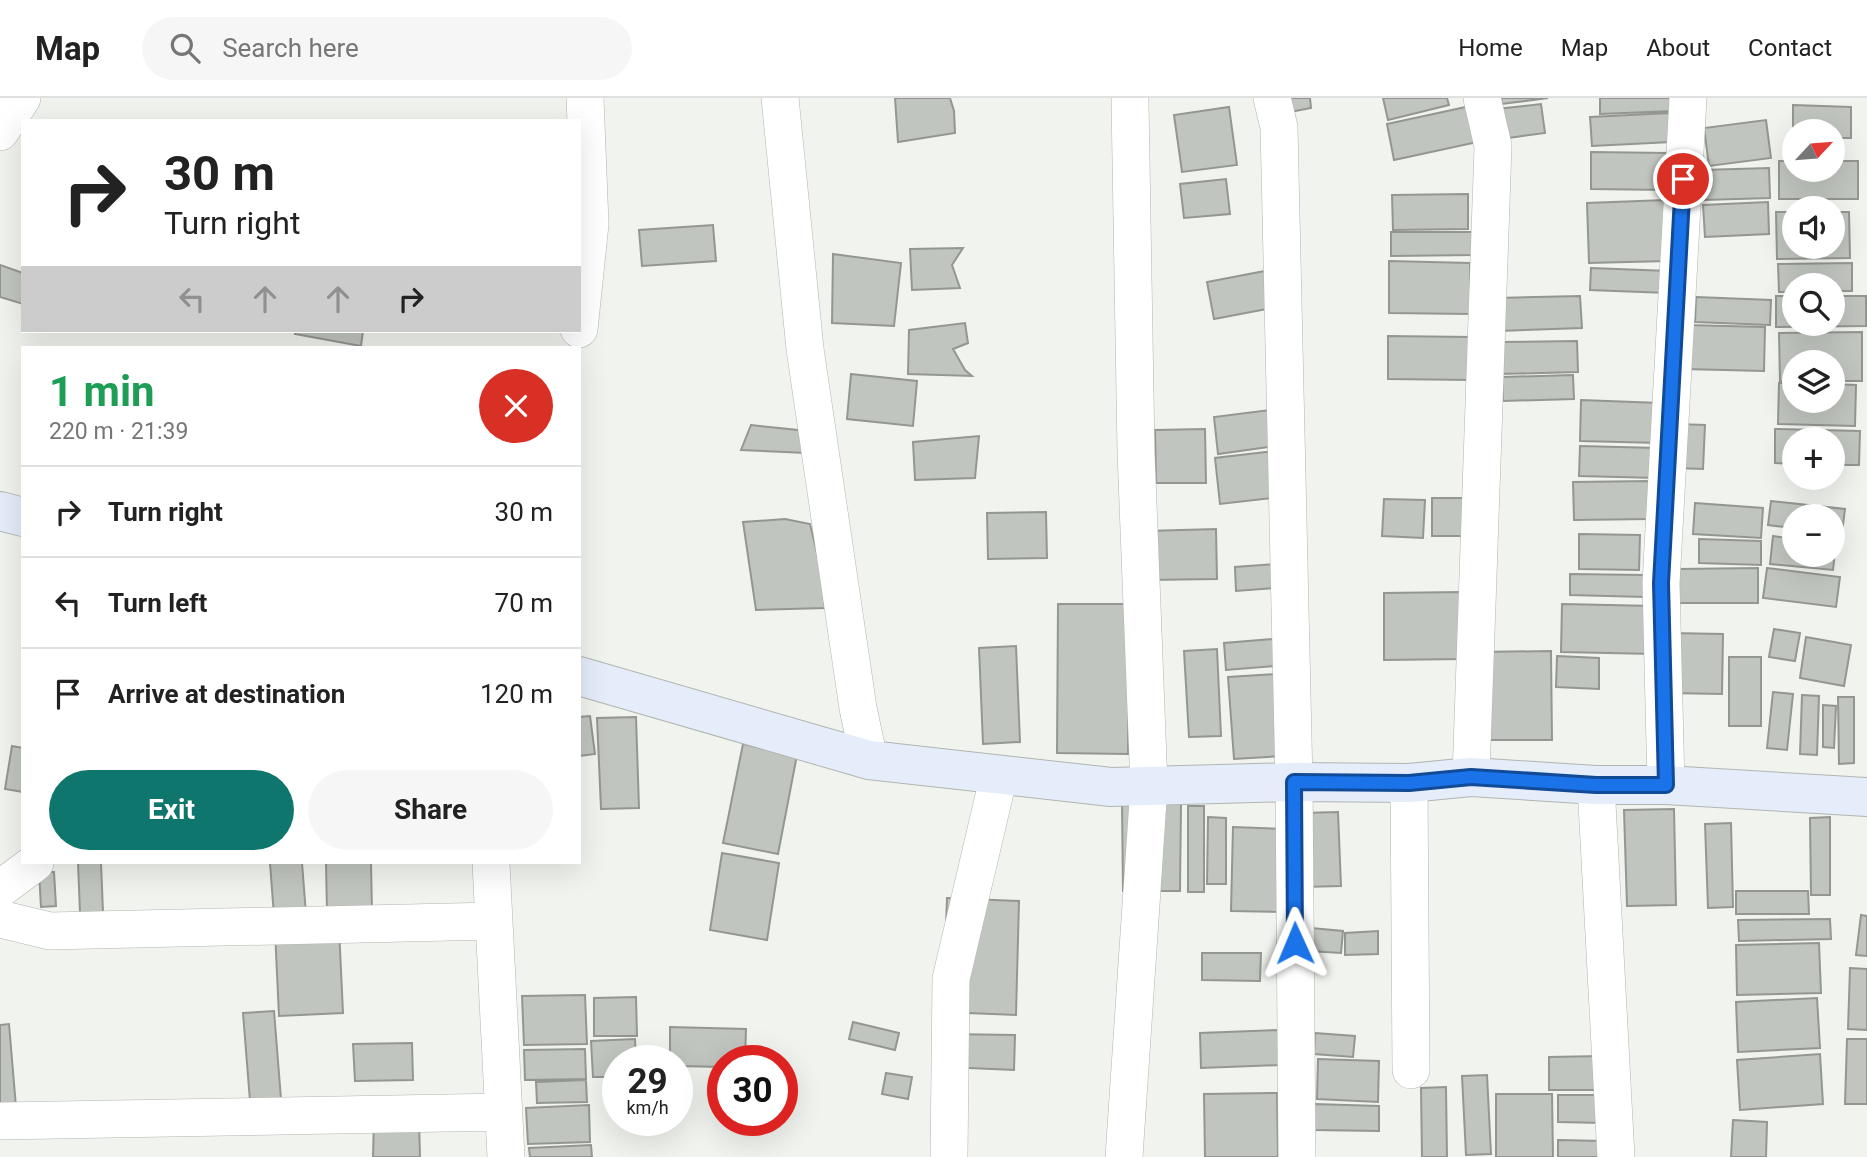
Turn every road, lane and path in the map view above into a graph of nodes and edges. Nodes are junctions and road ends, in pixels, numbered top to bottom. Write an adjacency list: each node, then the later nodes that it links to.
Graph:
1 (22, 98): 8 (street)
2 (585, 98): 9 (street)
3 (780, 98): 13 (street)
4 (1272, 98): 16 (street)
5 (1482, 98): 15 (street)
6 (1688, 98): 19 (street)
7 (1130, 102): 20 (street)
8 (0, 132)
9 (581, 311)
10 (0, 511): 11 (street)
11 (21, 516)
12 (581, 677): 13 (street)
13 (869, 760): 14 (street)
14 (999, 775): 20 (street); 31 (street)
15 (1471, 777): 17 (street); 18 (street)
16 (1294, 782): 17 (street); 20 (street); 33 (street)
17 (1409, 783): 27 (street)
18 (1596, 785): 19 (street); 34 (street)
19 (1666, 785): 21 (street)
20 (1149, 786): 32 (street)
21 (1867, 797)
22 (34, 864): 24 (street)
23 (491, 864): 26 (street)
24 (0, 889)
25 (0, 919): 26 (street)
26 (494, 921): 28 (street)
27 (1411, 1070)
28 (504, 1112): 29 (street); 30 (street)
29 (0, 1121)
30 (506, 1157)
31 (949, 1157)
32 (1124, 1157)
33 (1297, 1157)
34 (1616, 1157)

